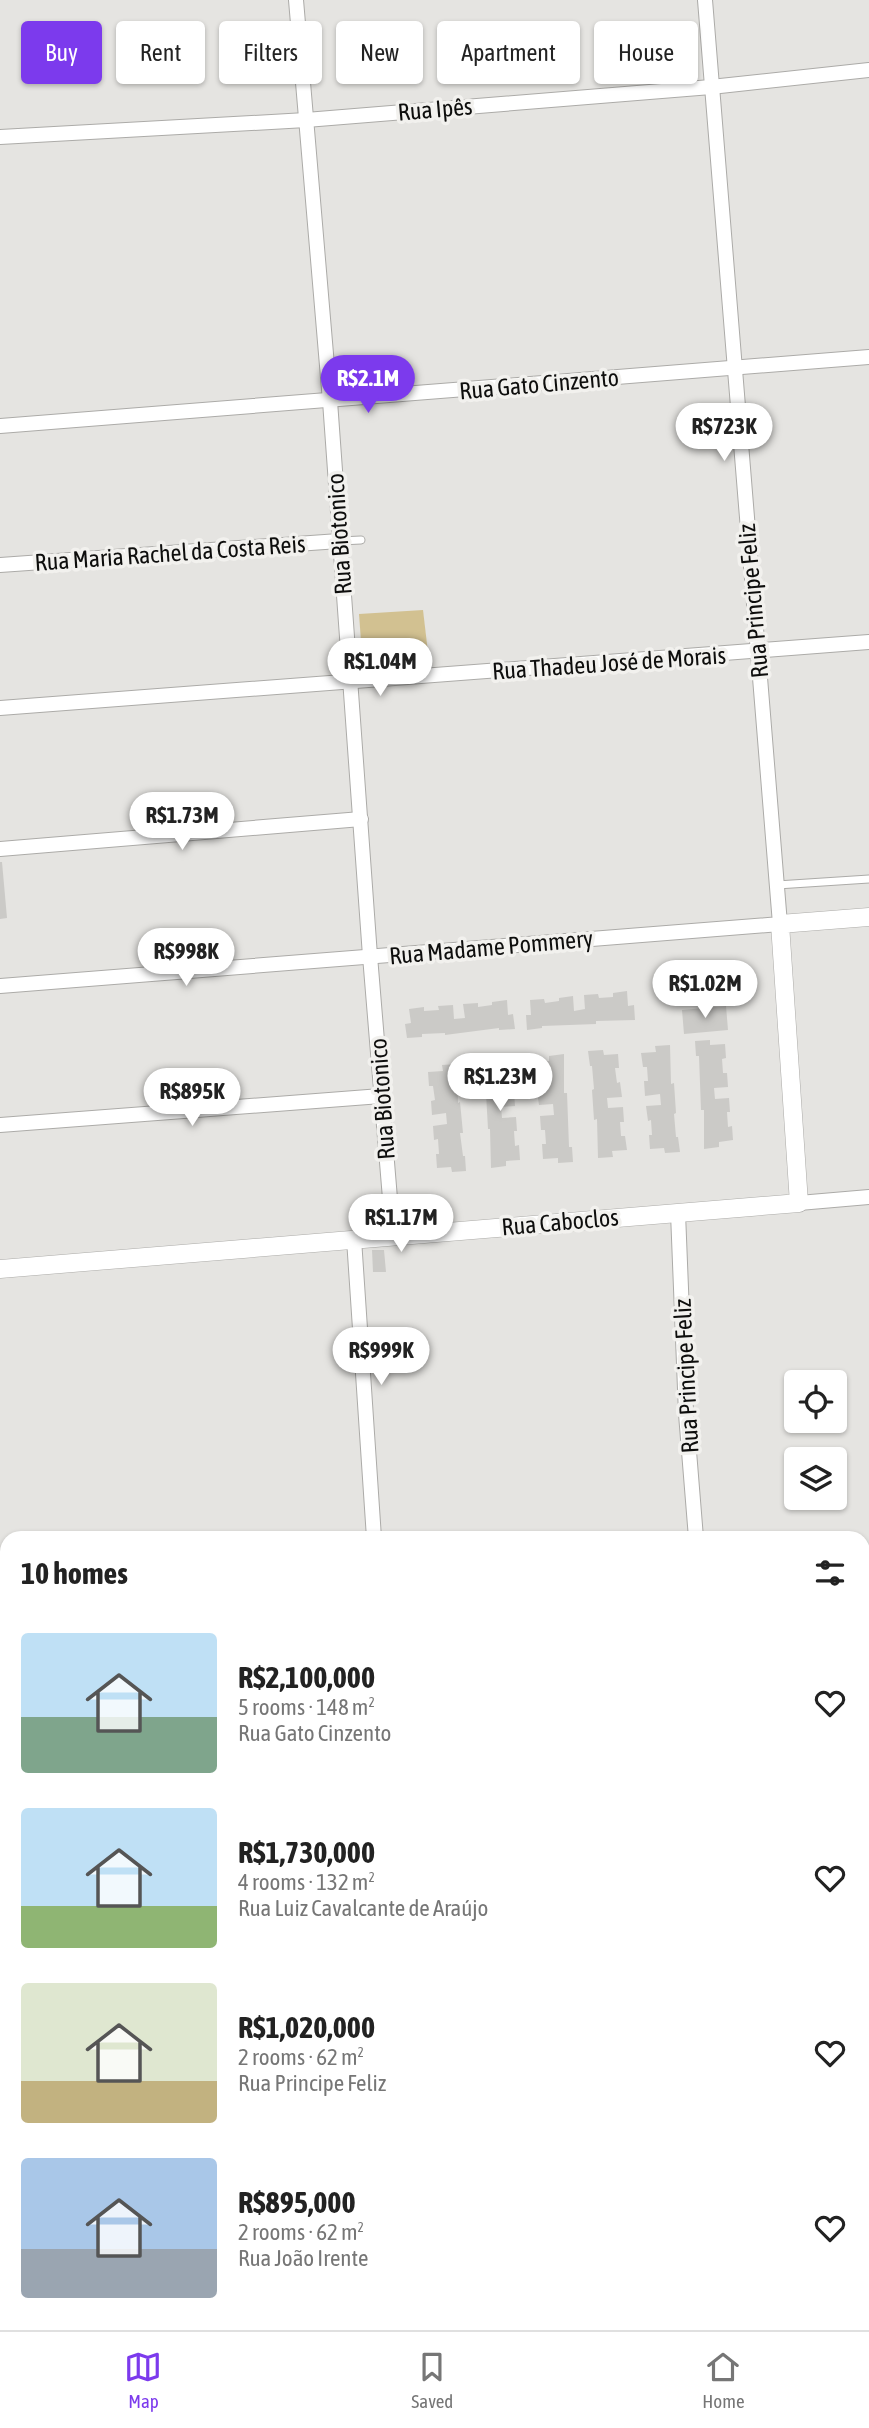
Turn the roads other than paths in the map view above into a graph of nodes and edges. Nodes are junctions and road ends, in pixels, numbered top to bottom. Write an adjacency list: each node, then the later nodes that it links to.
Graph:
1 (296, 0): 5 (street, Rua Biotonico)
2 (705, 0): 4 (street, Rua Principe Feliz)
3 (869, 70): 4 (street, Rua Ipês)
4 (710, 87): 5 (street, Rua Ipês); 8 (street, Rua Principe Feliz)
5 (306, 120): 6 (street, Rua Ipês); 9 (street, Rua Biotonico)
6 (0, 137)
7 (869, 357): 8 (street, Rua Gato Cinzento)
8 (733, 368): 9 (street, Rua Gato Cinzento); 15 (street, Rua Principe Feliz)
9 (330, 401): 10 (street, Rua Gato Cinzento); 12 (street, Rua Biotonico)
10 (0, 426)
11 (361, 540): 12 (lane)
12 (339, 541): 13 (street, Rua Maria Rachel da Costa Reis); 16 (street, Rua Biotonico)
13 (0, 565)
14 (869, 642): 15 (street, Rua Thadeu José de Morais)
15 (758, 652): 16 (street, Rua Thadeu José de Morais); 21 (street, Rua Principe Feliz)
16 (351, 683): 17 (street, Rua Thadeu José de Morais); 18 (street, Rua Biotonico)
17 (0, 708)
18 (361, 820): 19 (street); 24 (street, Rua Biotonico)
19 (0, 849)
20 (869, 879): 21 (lane)
21 (777, 885): 23 (street, Rua Principe Feliz)
22 (869, 917): 23 (street)
23 (780, 924): 24 (street, Rua Madame Pommery); 29 (street, Rua Principe Feliz)
24 (370, 956): 25 (street, Rua Madame Pommery); 26 (street, Rua Biotonico)
25 (0, 986)
26 (381, 1096): 27 (street); 31 (street, Rua Biotonico)
27 (0, 1125)
28 (869, 1197): 29 (street, Rua Caboclos)
29 (799, 1203): 30 (street, Rua Caboclos)
30 (678, 1213): 31 (street, Rua Caboclos); 35 (street, Rua Principe Feliz)
31 (393, 1235): 32 (street, Rua Caboclos)
32 (354, 1238): 33 (street, Rua Caboclos); 34 (street)
33 (0, 1269)
34 (374, 1531)
35 (695, 1531)

